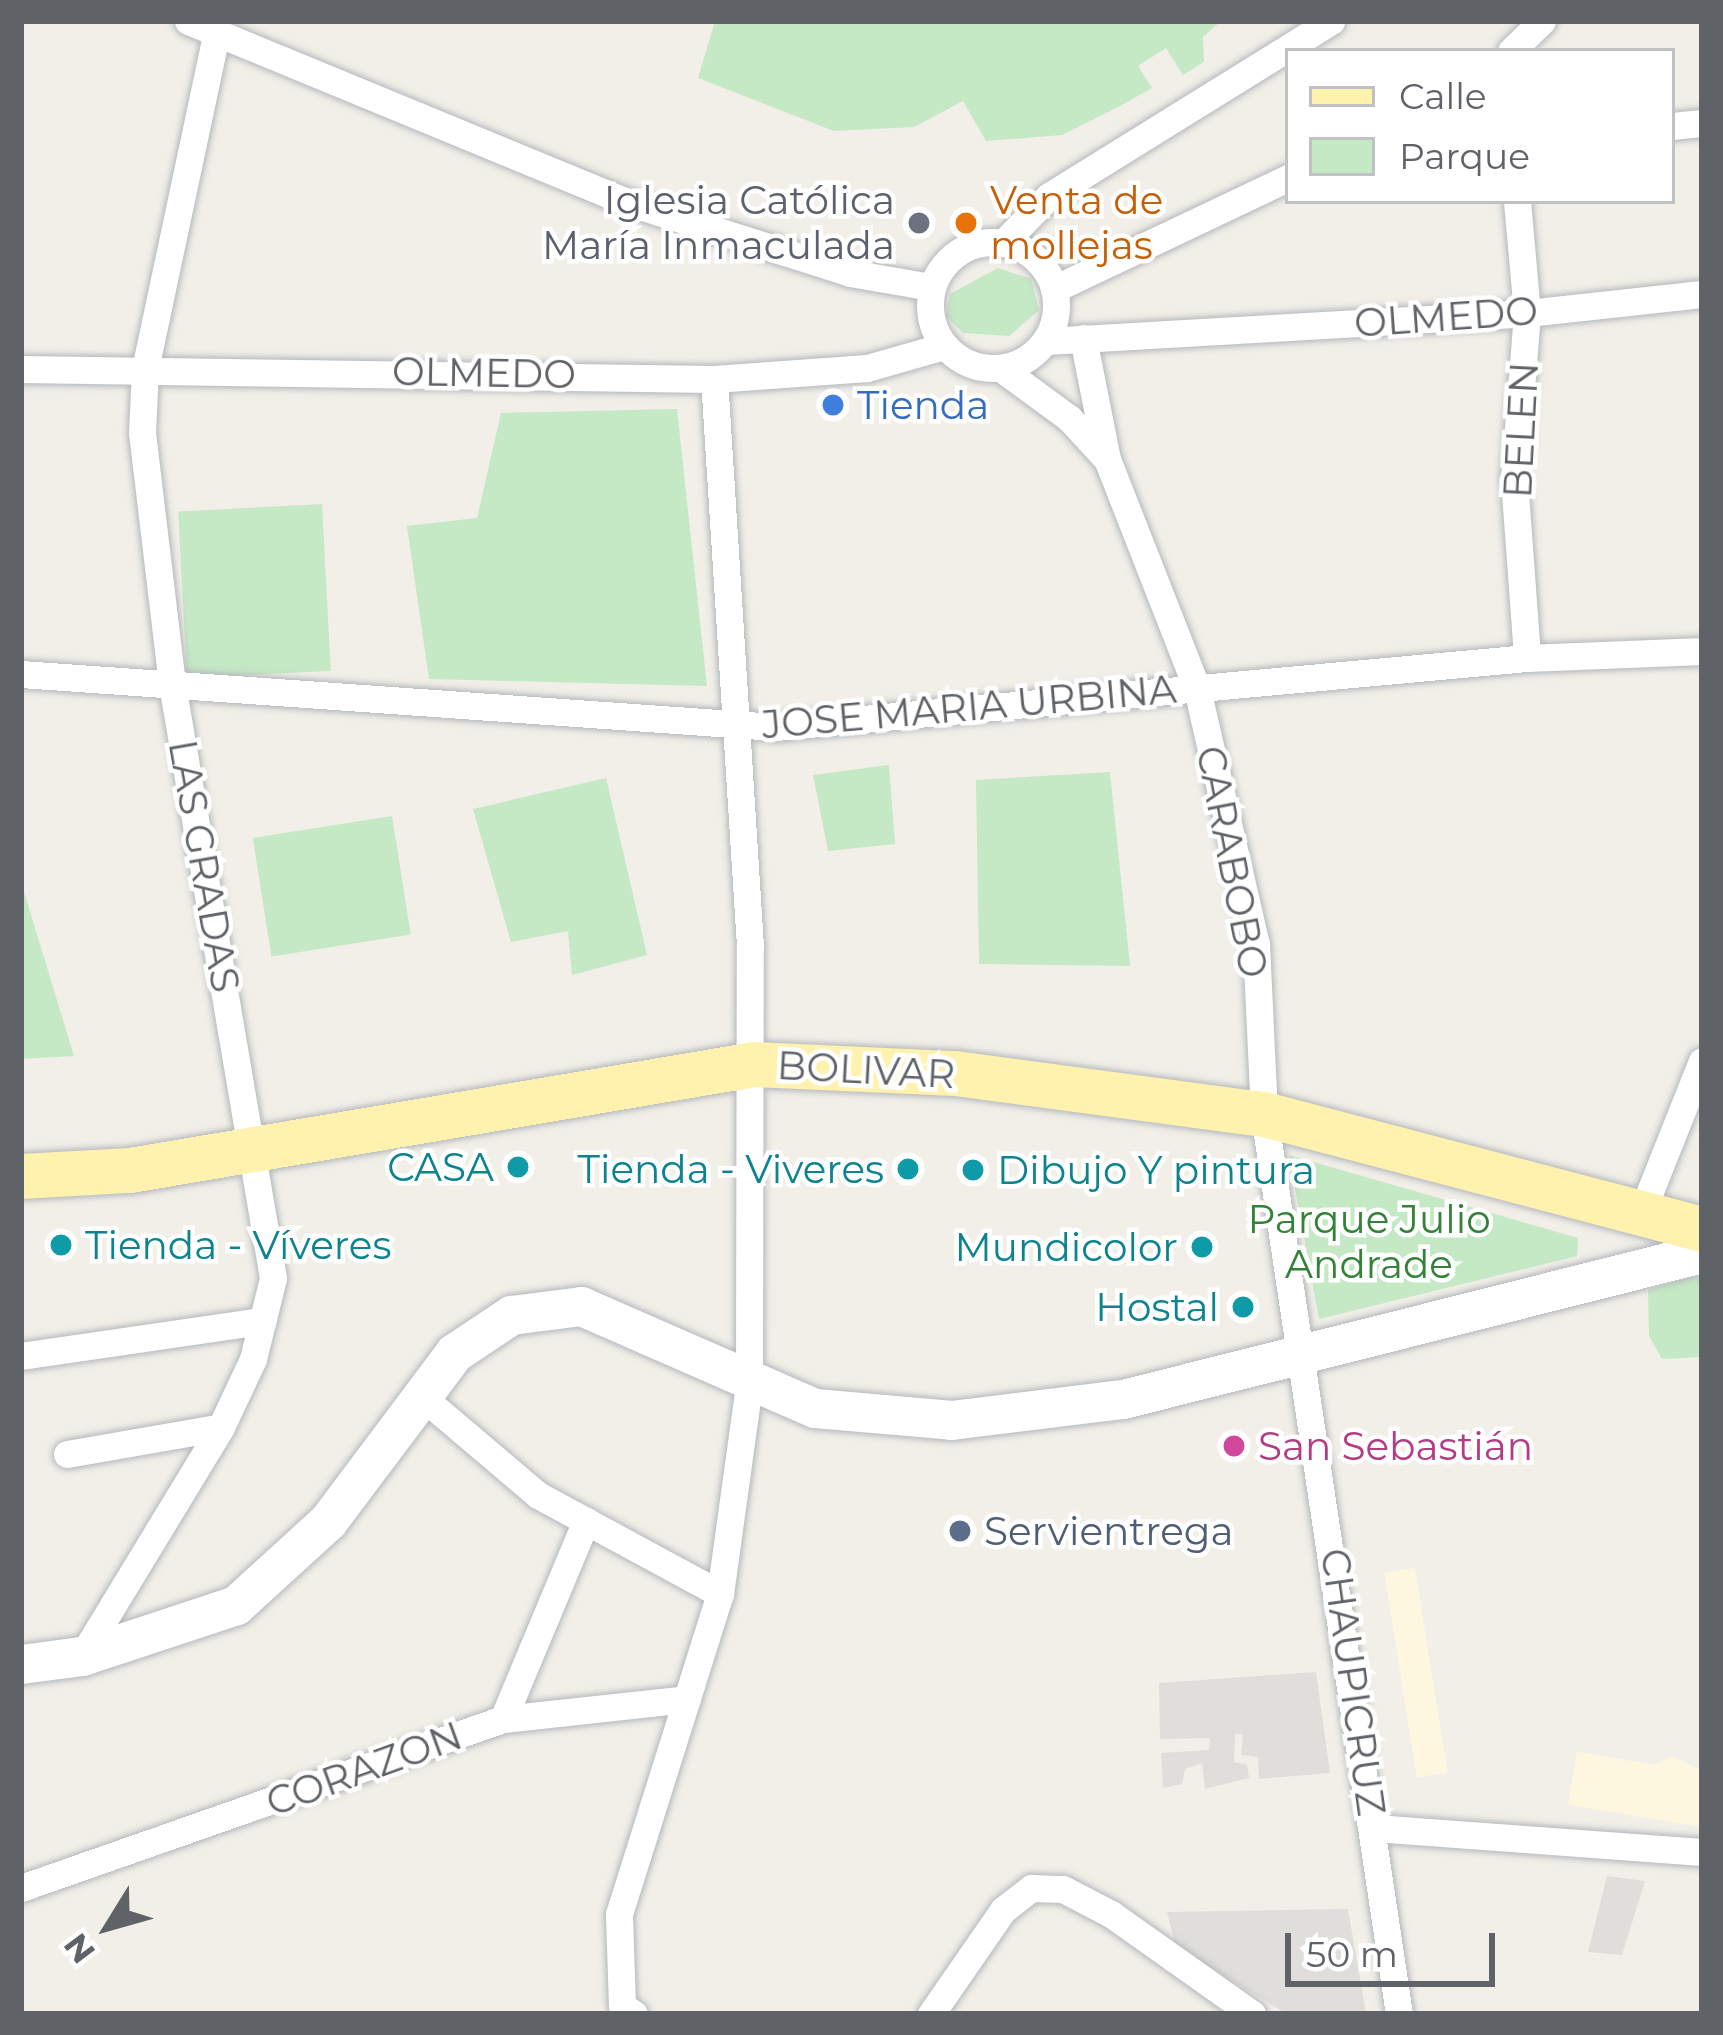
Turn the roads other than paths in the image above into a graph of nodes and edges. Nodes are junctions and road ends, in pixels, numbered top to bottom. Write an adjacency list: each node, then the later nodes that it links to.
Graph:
1 (188, 21): 4 (street)
2 (1331, 21): 5 (street)
3 (1542, 21): 6 (street)
4 (216, 34): 11 (street); 20 (street, LAS GRADAS)
5 (1287, 48)
6 (1518, 48)
7 (1285, 50): 10 (street)
8 (1285, 179): 12 (street)
9 (1517, 204): 14 (street, BELEN)
10 (1004, 242): 11 (street); 12 (street)
11 (931, 287): 17 (street)
12 (1054, 289): 16 (street)
13 (1702, 294): 14 (street, OLMEDO)
14 (1527, 313): 15 (street, OLMEDO); 24 (street, BELEN)
15 (1083, 338): 16 (street, OLMEDO); 22 (street, CARABOBO)
16 (1046, 340): 18 (street)
17 (944, 346): 18 (street); 21 (street, OLMEDO)
18 (1002, 368): 22 (street, CARABOBO)
19 (21, 369): 20 (street, OLMEDO)
20 (145, 369): 21 (street, OLMEDO); 26 (street, LAS GRADAS)
21 (714, 379): 28 (street)
22 (1107, 459): 27 (street, CARABOBO)
23 (1702, 651): 24 (street, JOSE MARIA URBINA)
24 (1527, 658): 27 (street, JOSE MARIA URBINA)
25 (21, 674): 26 (street, JOSE MARIA URBINA)
26 (172, 685): 28 (street, JOSE MARIA URBINA); 32 (street, LAS GRADAS)
27 (1197, 689): 28 (street, JOSE MARIA URBINA); 31 (street, CARABOBO)
28 (738, 724): 30 (street)
29 (1702, 1061): 34 (street)
30 (754, 1064): 31 (main road, BOLIVAR); 32 (main road, BOLIVAR); 40 (street)
31 (1264, 1114): 34 (main road, BOLIVAR); 38 (street, CARABOBO)
32 (254, 1148): 33 (main road, BOLIVAR); 37 (street, LAS GRADAS)
33 (21, 1176)
34 (1642, 1209): 35 (main road, BOLIVAR)
35 (1702, 1229)
36 (1702, 1253): 38 (main road)
37 (262, 1321): 39 (street); 42 (street, LAS GRADAS)
38 (1304, 1351): 40 (main road); 50 (street, CHAUPICRUZ)
39 (21, 1356)
40 (749, 1385): 41 (main road); 45 (street)
41 (420, 1396): 44 (street); 46 (main road)
42 (221, 1427): 43 (street); 46 (street, LAS GRADAS)
43 (67, 1454)
44 (586, 1521): 45 (street); 49 (street, CORAZON)
45 (720, 1594): 48 (street)
46 (82, 1656): 47 (main road)
47 (21, 1664)
48 (687, 1699): 49 (street); 53 (street)
49 (503, 1719): 52 (street, CORAZON)
50 (1374, 1828): 51 (street); 56 (street, CHAUPICRUZ)
51 (1702, 1852)
52 (21, 1888)
53 (634, 2014)
54 (931, 2014): 55 (street)
55 (1252, 2014)
56 (1399, 2014)

